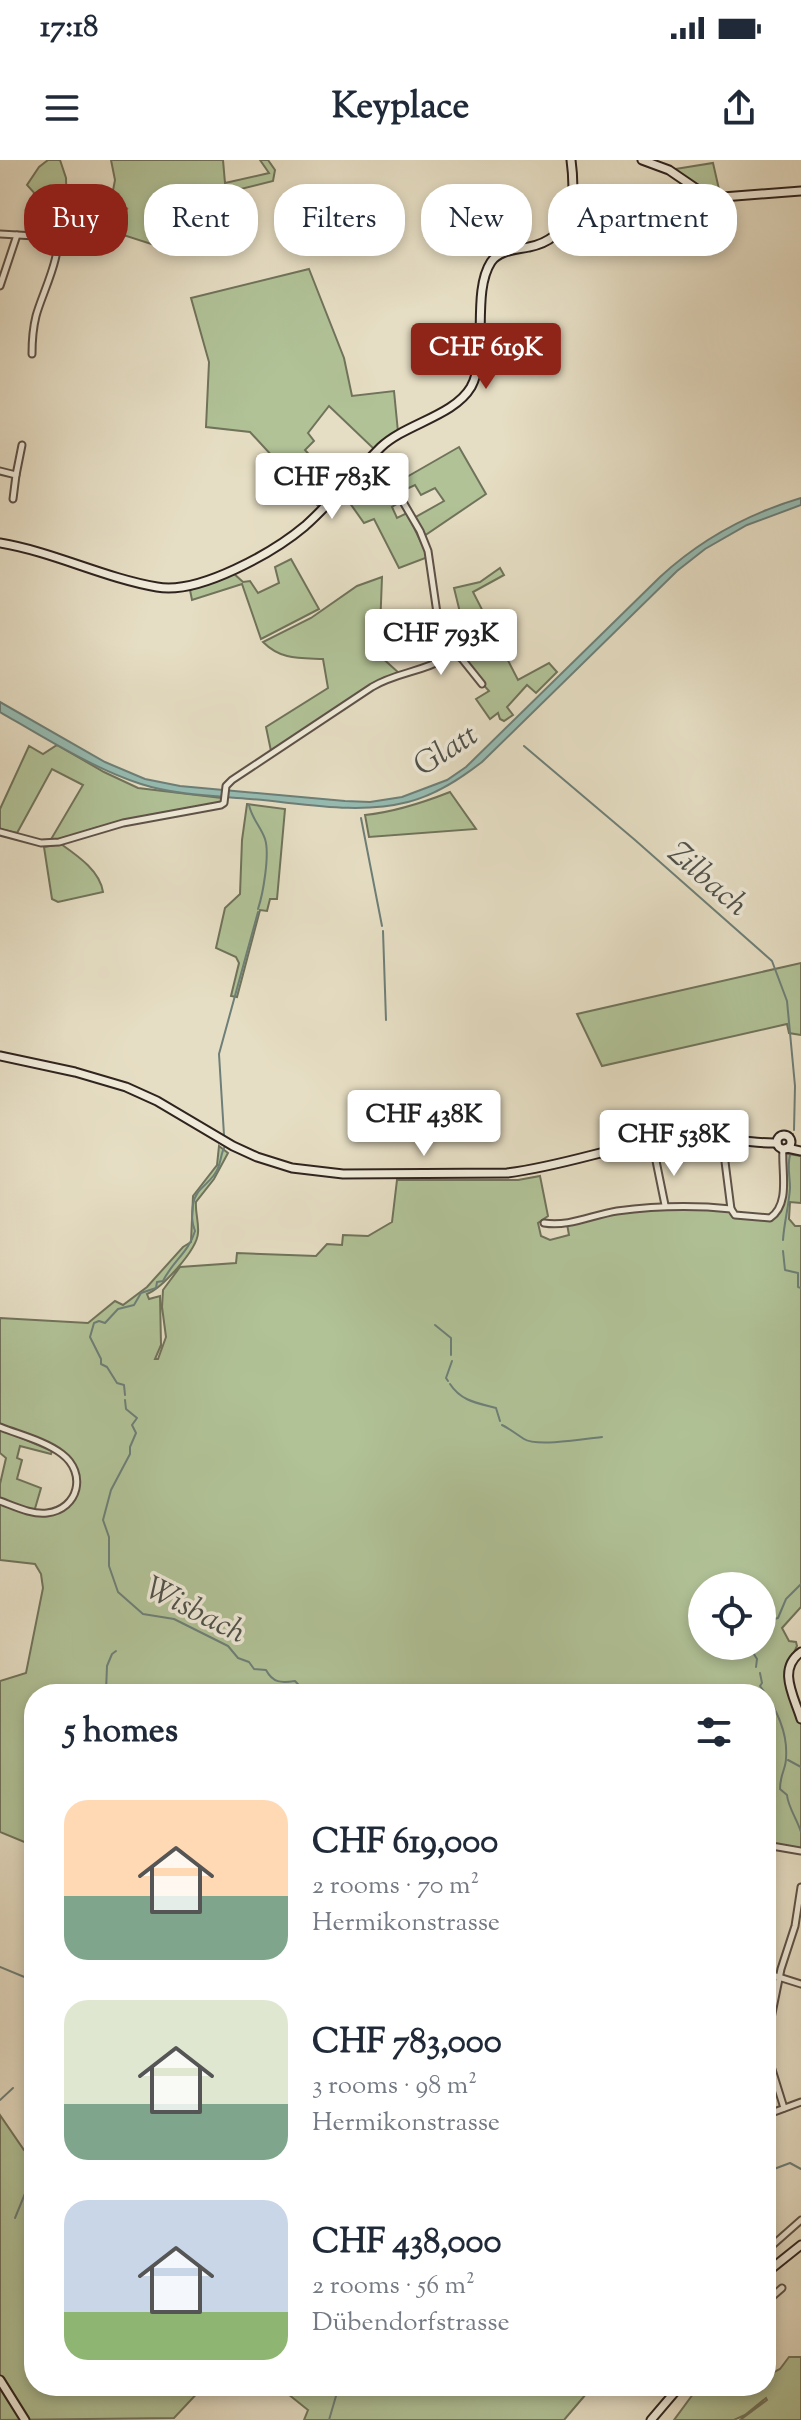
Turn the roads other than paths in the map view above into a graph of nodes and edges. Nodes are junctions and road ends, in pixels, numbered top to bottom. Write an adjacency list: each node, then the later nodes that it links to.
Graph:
1 (571, 160): 9 (street)
2 (642, 160): 3 (street)
3 (801, 191)
4 (0, 234): 5 (street)
5 (17, 235): 6 (street); 7 (street)
6 (1, 283)
7 (32, 354)
8 (22, 445): 11 (street)
9 (375, 454): 13 (street); 14 (street)
10 (0, 471): 11 (street)
11 (16, 475): 12 (street)
12 (13, 499)
13 (0, 543)
14 (447, 648): 15 (street); 16 (street)
15 (482, 684)
16 (0, 832)
17 (0, 1056): 18 (street)
18 (784, 1145): 19 (street); 23 (street)
19 (801, 1149)
20 (691, 1150): 23 (street)
21 (655, 1156): 22 (street)
22 (665, 1205): 23 (street); 24 (street)
23 (731, 1209)
24 (544, 1223)
25 (0, 1427): 26 (street)
26 (0, 1501)
27 (801, 1652): 28 (street)
28 (801, 1719)
29 (776, 1848): 30 (street)
30 (801, 1851)
31 (801, 1887): 33 (street)
32 (776, 1976): 33 (street)
33 (779, 1977): 34 (street); 35 (street)
34 (801, 1984)
35 (776, 1988)
36 (776, 2082): 38 (street)
37 (801, 2102): 38 (street)
38 (784, 2108): 39 (street)
39 (776, 2111)
40 (801, 2220): 41 (street)
41 (776, 2242)
42 (801, 2245): 43 (street)
43 (776, 2265)
44 (782, 2288): 45 (street)
45 (776, 2293)
46 (0, 2380): 48 (street)
47 (671, 2396): 49 (street)
48 (25, 2420)
49 (651, 2420)

